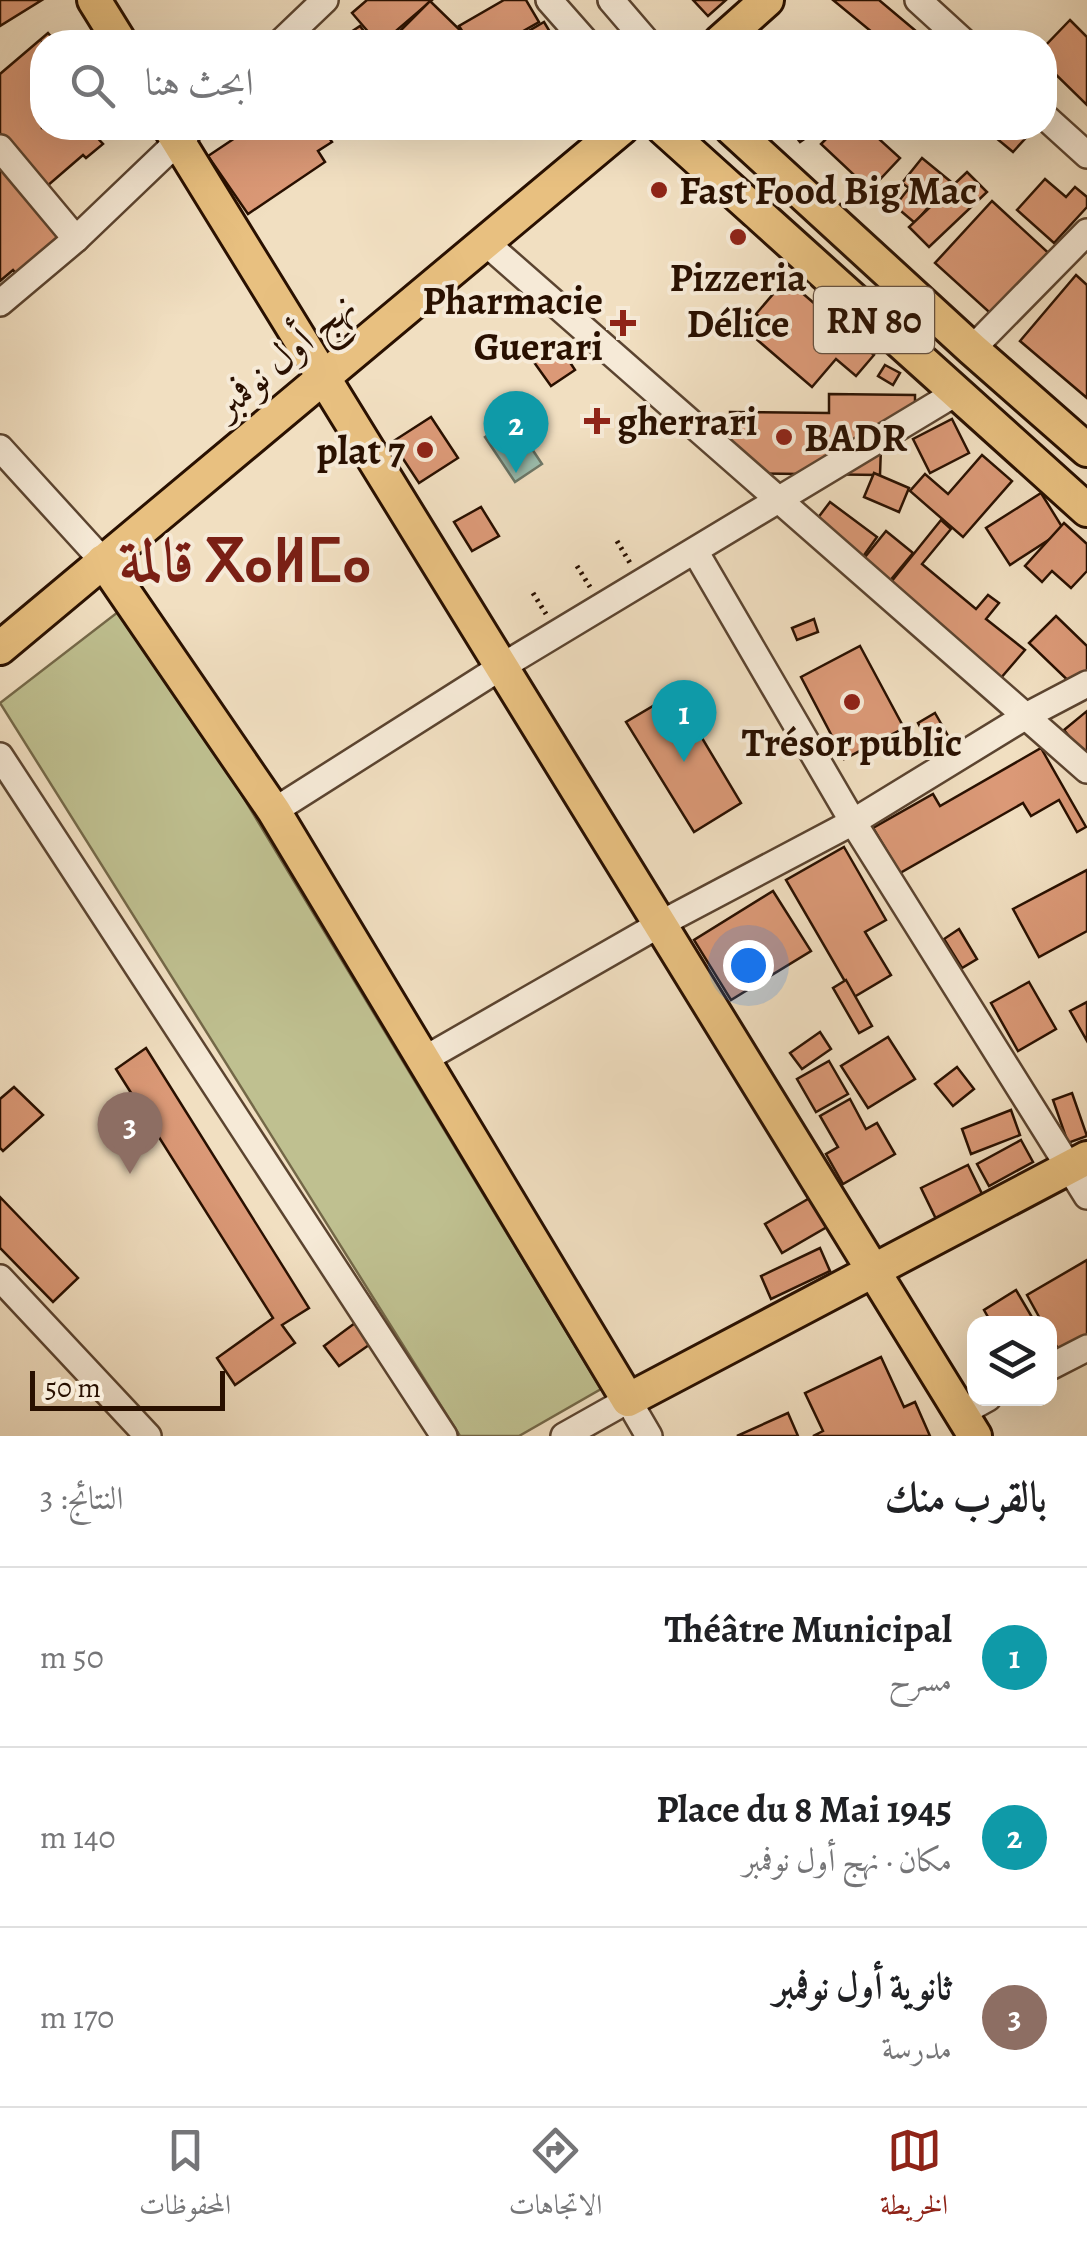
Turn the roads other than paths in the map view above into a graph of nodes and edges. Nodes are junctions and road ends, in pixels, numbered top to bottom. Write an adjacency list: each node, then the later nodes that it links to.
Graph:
1 (94, 0): 7 (main road)
2 (325, 0): 8 (street)
3 (549, 0): 9 (street)
4 (611, 0): 10 (street)
5 (768, 0): 11 (main road)
6 (918, 0): 12 (street)
7 (113, 30)
8 (294, 30)
9 (575, 30)
10 (637, 30)
11 (734, 30)
12 (951, 30)
13 (1057, 128): 20 (street)
14 (172, 140): 22 (street)
15 (185, 140): 26 (main road)
16 (608, 140): 23 (main road, نهج أول نوفمبر)
17 (676, 140): 27 (main road, RN 80)
18 (744, 140): 25 (main road, RN 80)
19 (0, 148): 22 (street)
20 (1087, 155)
21 (1087, 232): 25 (street)
22 (76, 239): 24 (street)
23 (486, 243): 26 (main road, نهج أول نوفمبر); 30 (street)
24 (0, 304)
25 (972, 349): 29 (main road, RN 80)
26 (323, 377): 33 (main road, نهج أول نوفمبر); 35 (main road)
27 (954, 394): 30 (street); 31 (main road, RN 80)
28 (0, 448): 33 (street)
29 (1087, 450)
30 (779, 500): 32 (street); 37 (street)
31 (1087, 510)
32 (695, 552): 35 (street); 41 (street)
33 (102, 561): 34 (main road, نهج أول نوفمبر); 40 (main road)
34 (0, 648)
35 (502, 667): 40 (street); 42 (main road)
36 (1087, 684): 37 (street)
37 (1026, 716): 39 (street); 41 (street)
38 (0, 756): 53 (street)
39 (1087, 770)
40 (274, 811): 43 (main road)
41 (853, 822): 42 (street); 44 (street)
42 (662, 924): 43 (street); 46 (main road)
43 (422, 1060): 50 (main road)
44 (1078, 1162): 45 (street); 46 (main road)
45 (1087, 1196)
46 (876, 1272): 50 (main road); 51 (main road)
47 (0, 1278): 52 (street)
48 (1087, 1348): 49 (street)
49 (1057, 1364)
50 (628, 1400): 54 (street); 55 (street)
51 (975, 1416)
52 (148, 1436)
53 (444, 1436)
54 (564, 1436)
55 (650, 1436)

